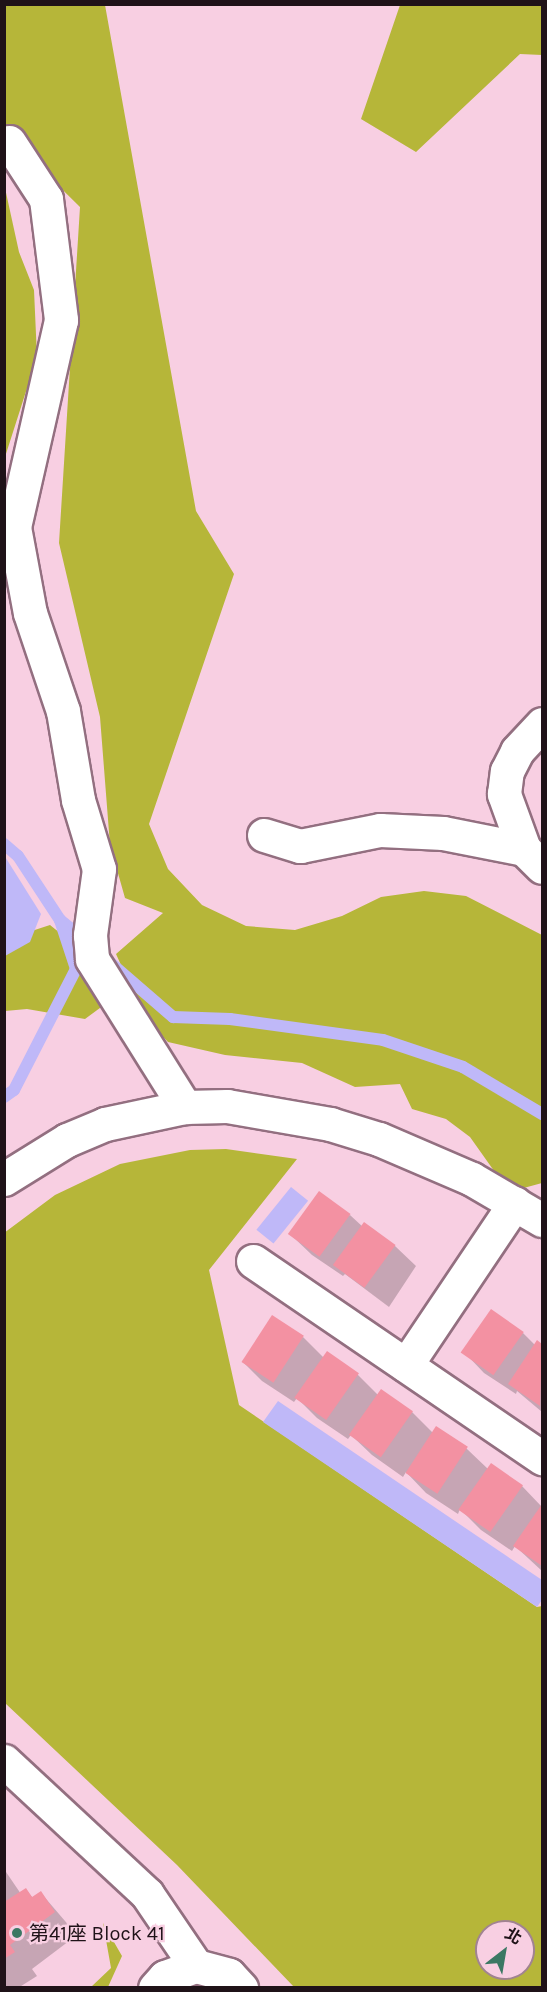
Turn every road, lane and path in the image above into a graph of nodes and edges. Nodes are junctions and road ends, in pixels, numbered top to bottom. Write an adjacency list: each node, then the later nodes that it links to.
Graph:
1 (9, 142): 5 (street)
2 (543, 724): 4 (street)
3 (264, 835): 4 (street)
4 (533, 858)
5 (185, 1107): 6 (street); 7 (street)
6 (4, 1179)
7 (529, 1212): 9 (street)
8 (253, 1261): 9 (street)
9 (406, 1365): 10 (street)
10 (543, 1458)
11 (4, 1761): 12 (street)
12 (196, 1966): 13 (street); 14 (street)
13 (155, 1988)
14 (241, 1988)

